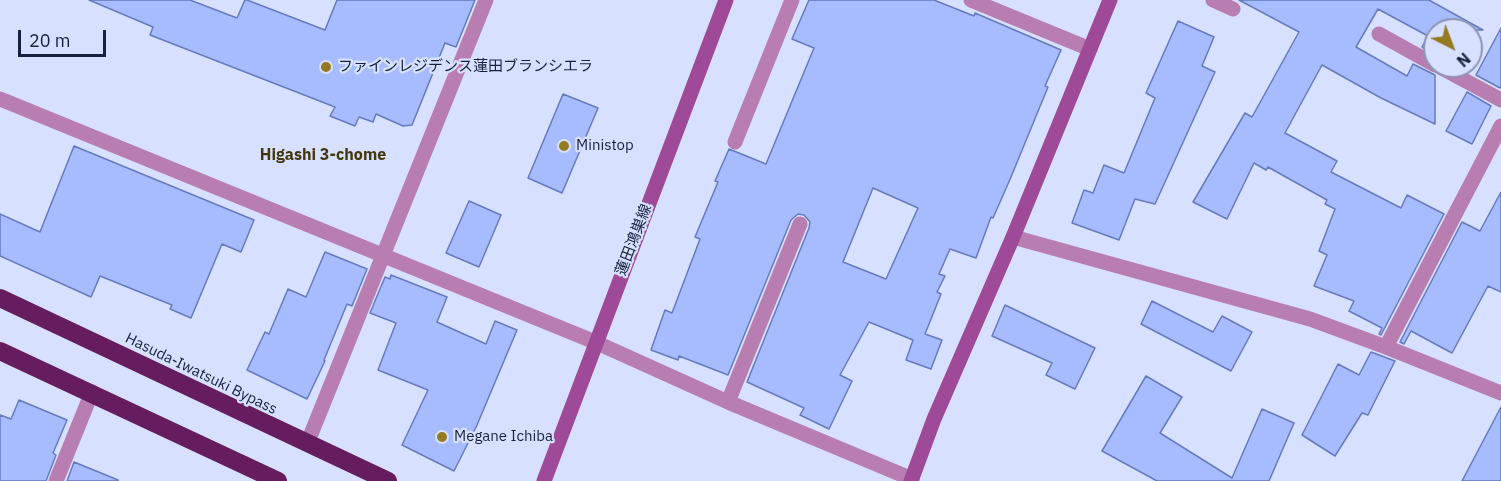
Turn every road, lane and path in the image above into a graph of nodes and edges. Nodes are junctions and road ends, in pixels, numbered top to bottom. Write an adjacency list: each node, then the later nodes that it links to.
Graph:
1 (486, 0): 18 (street)
2 (726, 0): 20 (street, 蓮田鴻巣線)
3 (792, 0): 15 (street)
4 (971, 0): 9 (street)
5 (1110, 0): 9 (street)
6 (1213, 0): 7 (street)
7 (1233, 9)
8 (1379, 34): 10 (street)
9 (1090, 49): 17 (street)
10 (1423, 58)
11 (1460, 78): 13 (street)
12 (0, 99): 18 (street)
13 (1501, 100)
14 (1501, 126): 21 (street)
15 (735, 142)
16 (800, 224): 25 (street)
17 (1013, 237): 21 (street); 27 (street)
18 (384, 255): 20 (street); 26 (street)
19 (0, 298): 26 (highway, Hasuda-Iwatsuki Bypass)
20 (595, 342): 25 (street); 31 (street, 蓮田鴻巣線)
21 (1386, 347): 24 (street)
22 (0, 351): 23 (highway)
23 (92, 392): 28 (street); 29 (highway)
24 (1501, 393)
25 (728, 402): 27 (street)
26 (308, 444): 30 (highway, Hasuda-Iwatsuki Bypass)
27 (912, 480)
28 (56, 481)
29 (278, 481)
30 (388, 481)
31 (544, 481)

